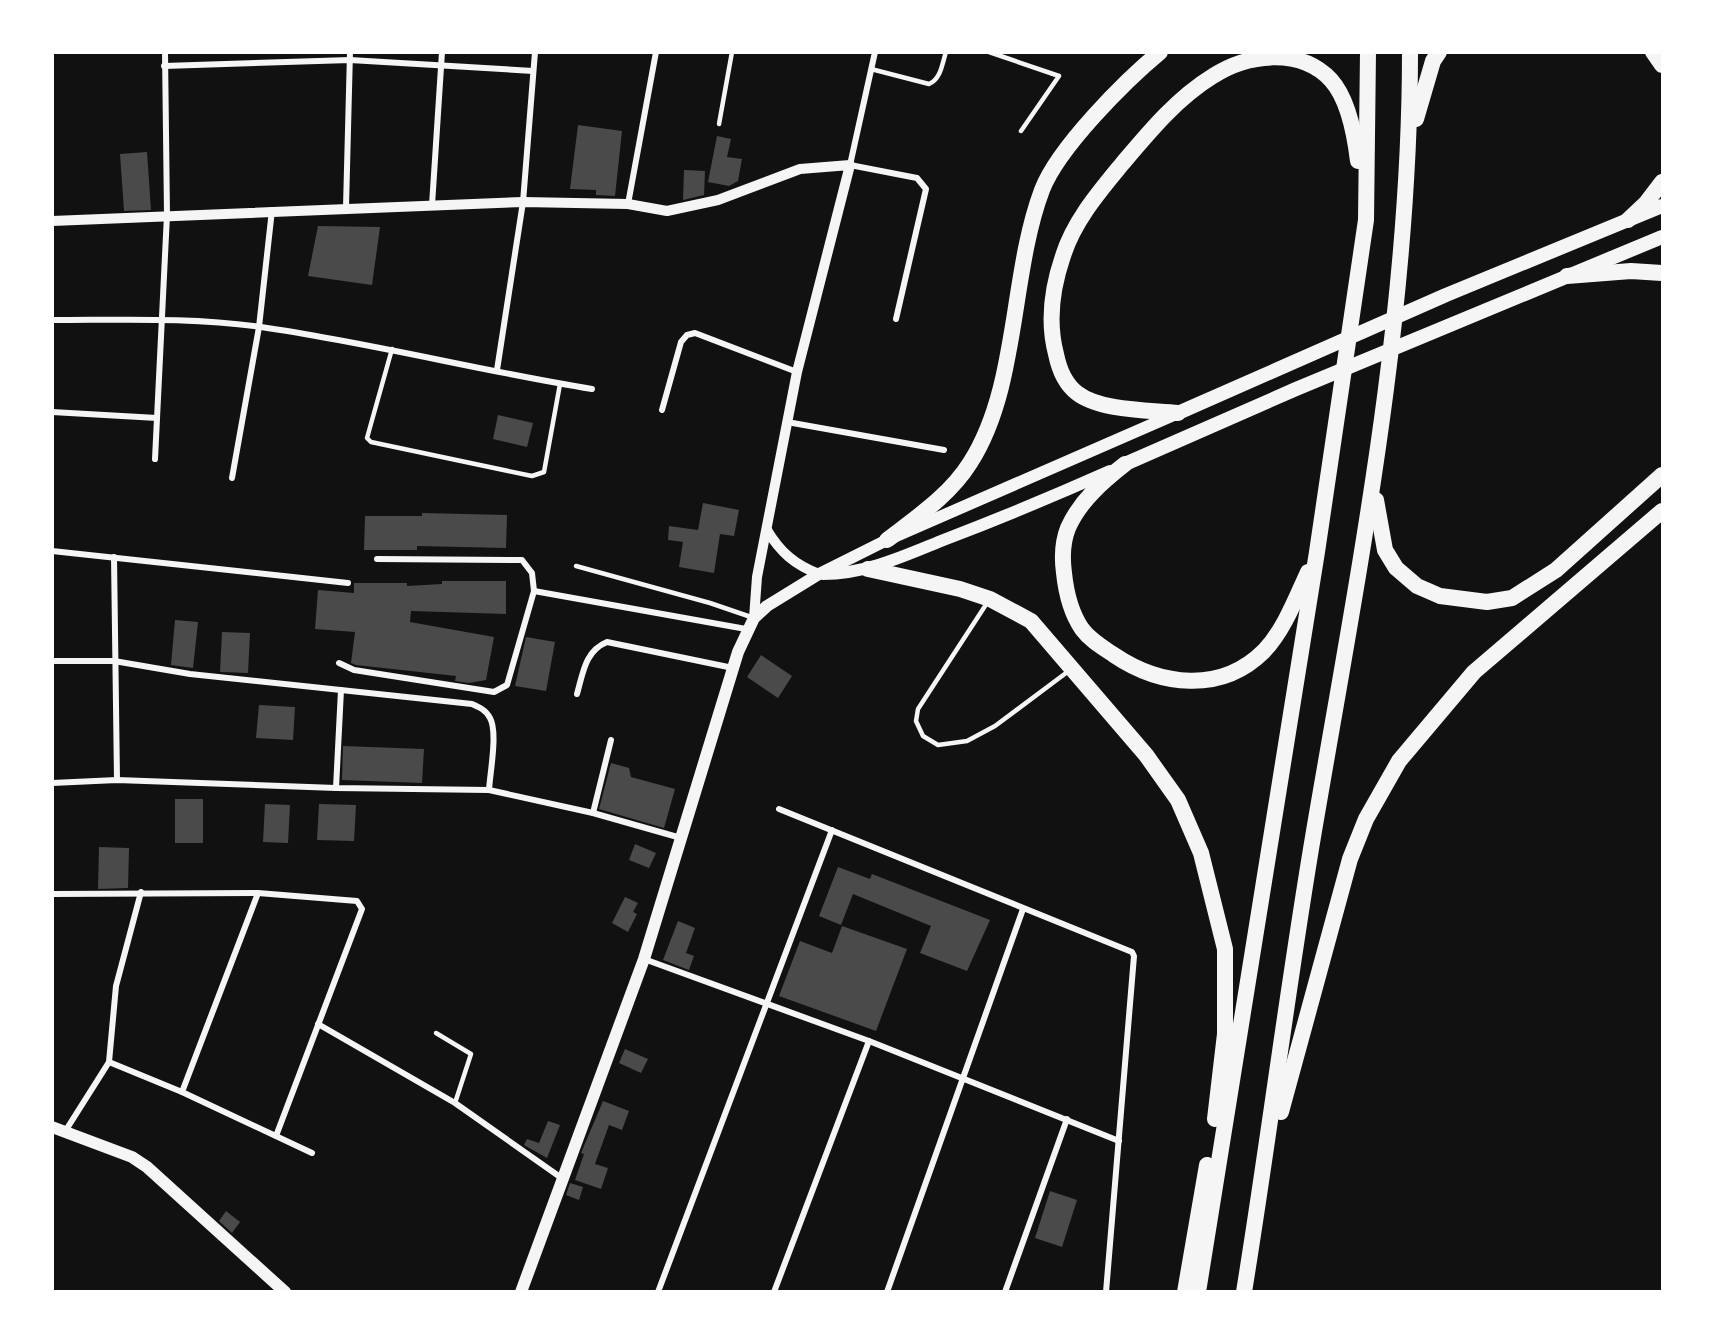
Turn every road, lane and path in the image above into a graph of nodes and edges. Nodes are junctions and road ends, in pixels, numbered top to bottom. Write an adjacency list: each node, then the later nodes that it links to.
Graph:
1 (165, 52): 16 (street)
2 (442, 52): 15 (street)
3 (535, 52): 19 (street)
4 (656, 52): 26 (street)
5 (732, 52): 20 (lane)
6 (875, 52): 18 (street)
7 (946, 52): 18 (lane)
8 (989, 52): 21 (lane)
9 (1160, 52): 60 (highway)
10 (1368, 52): 33 (highway)
11 (1410, 52): 22 (highway)
12 (1439, 52): 22 (highway)
13 (1653, 52): 17 (highway)
14 (350, 56): 15 (street); 16 (street); 29 (street)
15 (443, 64): 19 (street); 27 (street)
16 (164, 66): 31 (street)
17 (1662, 66)
18 (871, 69): 23 (street)
19 (533, 71): 25 (street)
20 (719, 124)
21 (1021, 131)
22 (1410, 146): 57 (highway)
23 (850, 165): 26 (street); 38 (street); 44 (street)
24 (1662, 182): 34 (highway)
25 (523, 202): 26 (street); 27 (street); 43 (street)
26 (628, 204)
27 (432, 205): 29 (street)
28 (1662, 206): 34 (main road)
29 (346, 207): 30 (street)
30 (272, 210): 31 (street); 41 (street)
31 (167, 215): 32 (street); 40 (street)
32 (52, 220)
33 (1366, 220): 49 (highway); 62 (highway)
34 (1628, 220): 49 (main road)
35 (1662, 237): 37 (main road)
36 (1662, 273): 37 (highway)
37 (1567, 276): 54 (main road)
38 (896, 319)
39 (52, 320): 40 (street)
40 (162, 320): 41 (street); 50 (street)
41 (259, 327): 42 (street); 56 (street)
42 (392, 349): 43 (street); 45 (lane)
43 (497, 370): 45 (street)
44 (797, 372): 47 (street); 51 (street)
45 (560, 384): 46 (street)
46 (592, 389)
47 (662, 410)
48 (52, 412): 50 (street)
49 (1178, 413): 60 (main road)
50 (157, 418): 53 (street)
51 (787, 422): 52 (street); 59 (street)
52 (944, 450)
53 (155, 459)
54 (1125, 464): 62 (highway); 66 (main road)
55 (1662, 475): 57 (highway)
56 (232, 478)
57 (1374, 490): 109 (highway)
58 (1662, 511): 109 (highway)
59 (767, 530): 67 (street); 71 (street)
60 (887, 540): 67 (main road)
61 (52, 551): 63 (street)
62 (1317, 552): 118 (highway)
63 (114, 556): 68 (street); 74 (street)
64 (377, 559): 69 (street)
65 (576, 566): 71 (lane)
66 (868, 568): 67 (main road); 70 (highway)
67 (819, 574): 71 (main road)
68 (348, 583)
69 (534, 591): 72 (street); 75 (street)
70 (990, 598): 77 (highway); 77 (lane)
71 (754, 618): 72 (main road)
72 (746, 629): 76 (main road)
73 (52, 661): 74 (street)
74 (114, 661): 78 (street); 81 (street)
75 (339, 663)
76 (733, 668): 79 (street); 88 (main road)
77 (1072, 669): 117 (highway)
78 (341, 690): 83 (street); 84 (street)
79 (577, 694)
80 (610, 740): 86 (street)
81 (117, 780): 82 (street); 83 (street)
82 (52, 783)
83 (336, 788): 84 (street)
84 (489, 790): 86 (street)
85 (779, 809): 87 (street)
86 (593, 813): 88 (street)
87 (832, 830): 92 (street); 94 (street)
88 (682, 838): 93 (main road)
89 (141, 892): 90 (street); 91 (street); 98 (street)
90 (258, 893): 95 (street); 100 (street)
91 (52, 894)
92 (1023, 909): 99 (street); 106 (street)
93 (644, 959): 94 (street); 108 (main road)
94 (767, 1004): 97 (street); 112 (street)
95 (318, 1024): 101 (street); 105 (street)
96 (436, 1034): 101 (lane)
97 (869, 1041): 99 (street); 113 (street)
98 (109, 1062): 100 (street); 104 (street)
99 (963, 1078): 102 (street); 114 (street)
100 (182, 1092): 105 (street)
101 (454, 1103): 108 (street)
102 (1066, 1119): 106 (street); 115 (street)
103 (52, 1127): 104 (main road)
104 (66, 1130): 110 (main road)
105 (276, 1136): 107 (street)
106 (1119, 1141): 116 (street)
107 (312, 1153)
108 (563, 1179): 111 (main road)
109 (1261, 1185): 119 (highway)
110 (285, 1292)
111 (521, 1292)
112 (658, 1292)
113 (774, 1292)
114 (887, 1292)
115 (1005, 1292)
116 (1106, 1292)
117 (1185, 1292)
118 (1198, 1292)
119 (1244, 1292)

